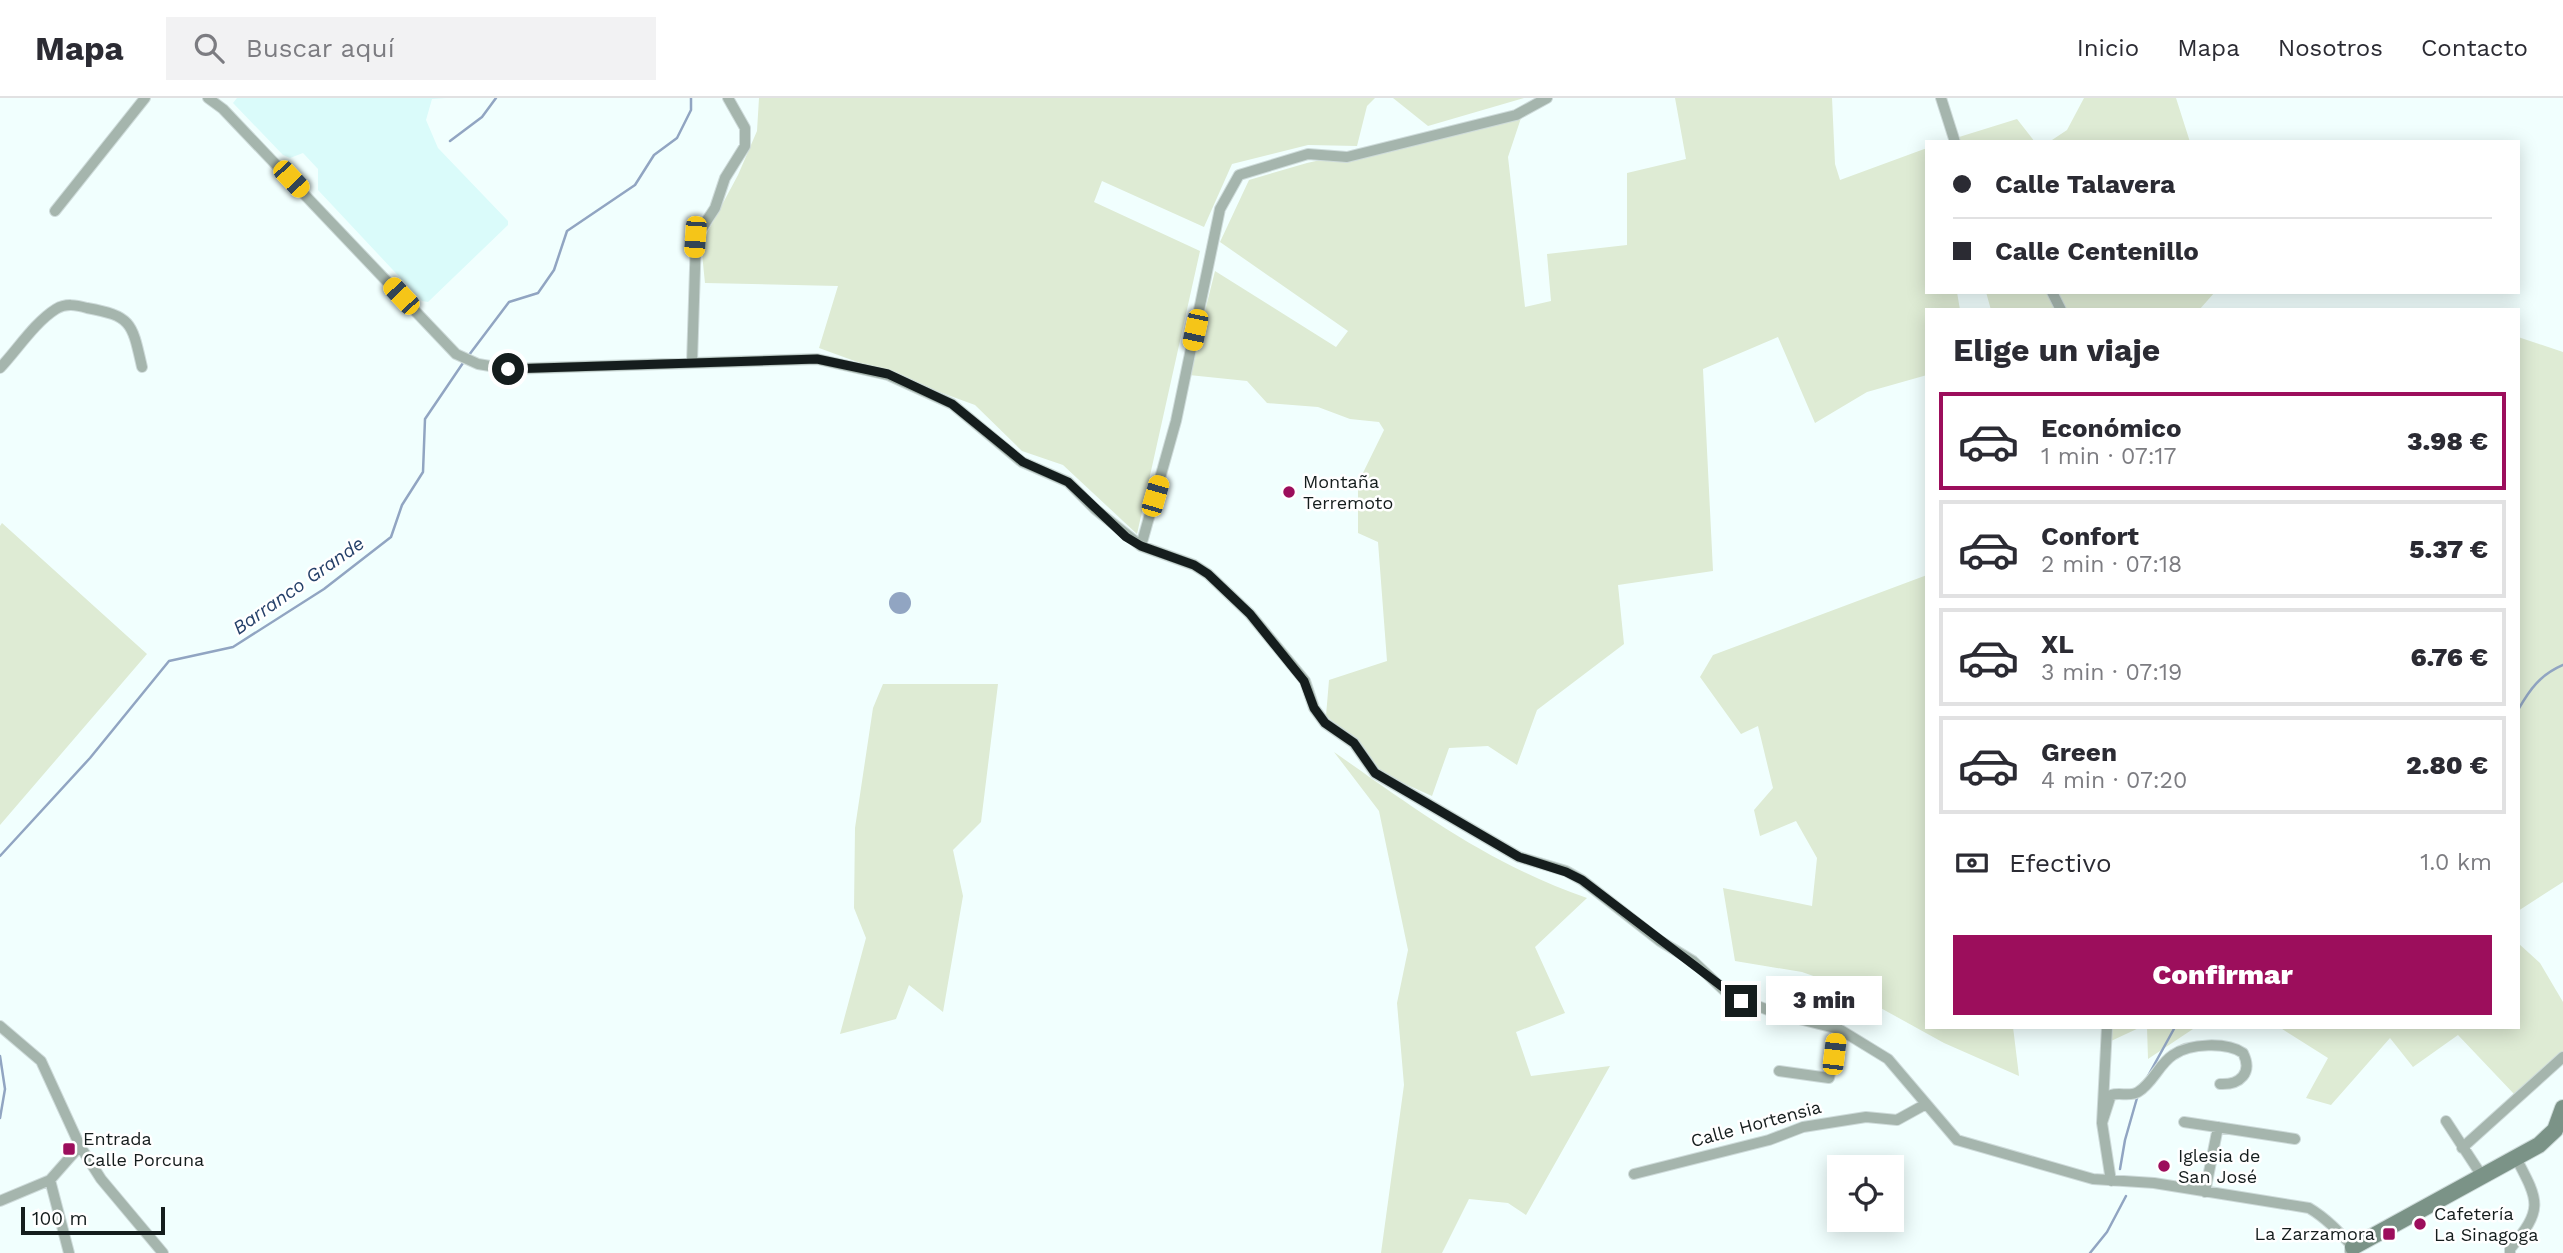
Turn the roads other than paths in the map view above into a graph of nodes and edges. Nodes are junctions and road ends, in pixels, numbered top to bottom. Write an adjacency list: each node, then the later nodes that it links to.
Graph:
1 (145, 98): 7 (street)
2 (208, 98): 8 (street)
3 (728, 98): 8 (street)
4 (1548, 98): 11 (street)
5 (1941, 98): 6 (street)
6 (1954, 140)
7 (55, 211)
8 (692, 363): 11 (street)
9 (142, 367): 10 (street)
10 (0, 368)
11 (1141, 546): 13 (street)
12 (0, 1026): 25 (street)
13 (1839, 1029): 16 (street); 18 (street)
14 (2107, 1029): 22 (street)
15 (2563, 1058): 26 (street)
16 (1779, 1071)
17 (2220, 1084): 22 (street)
18 (1926, 1104): 28 (street, Calle Hortensia); 31 (street)
19 (2563, 1108): 27 (main road)
20 (2446, 1121): 26 (street)
21 (2184, 1122): 23 (street)
22 (2102, 1123): 31 (street)
23 (2218, 1127): 24 (street); 32 (street)
24 (2295, 1139)
25 (80, 1146): 30 (street); 36 (street)
26 (2462, 1148): 29 (street)
27 (2516, 1158): 29 (main road); 37 (street)
28 (1634, 1174)
29 (2482, 1176): 34 (main road)
30 (50, 1180): 33 (street); 35 (street)
31 (2111, 1181): 32 (street)
32 (2205, 1192): 34 (street)
33 (0, 1201)
34 (2351, 1250)
35 (69, 1253)
36 (163, 1253)
37 (2510, 1253)

